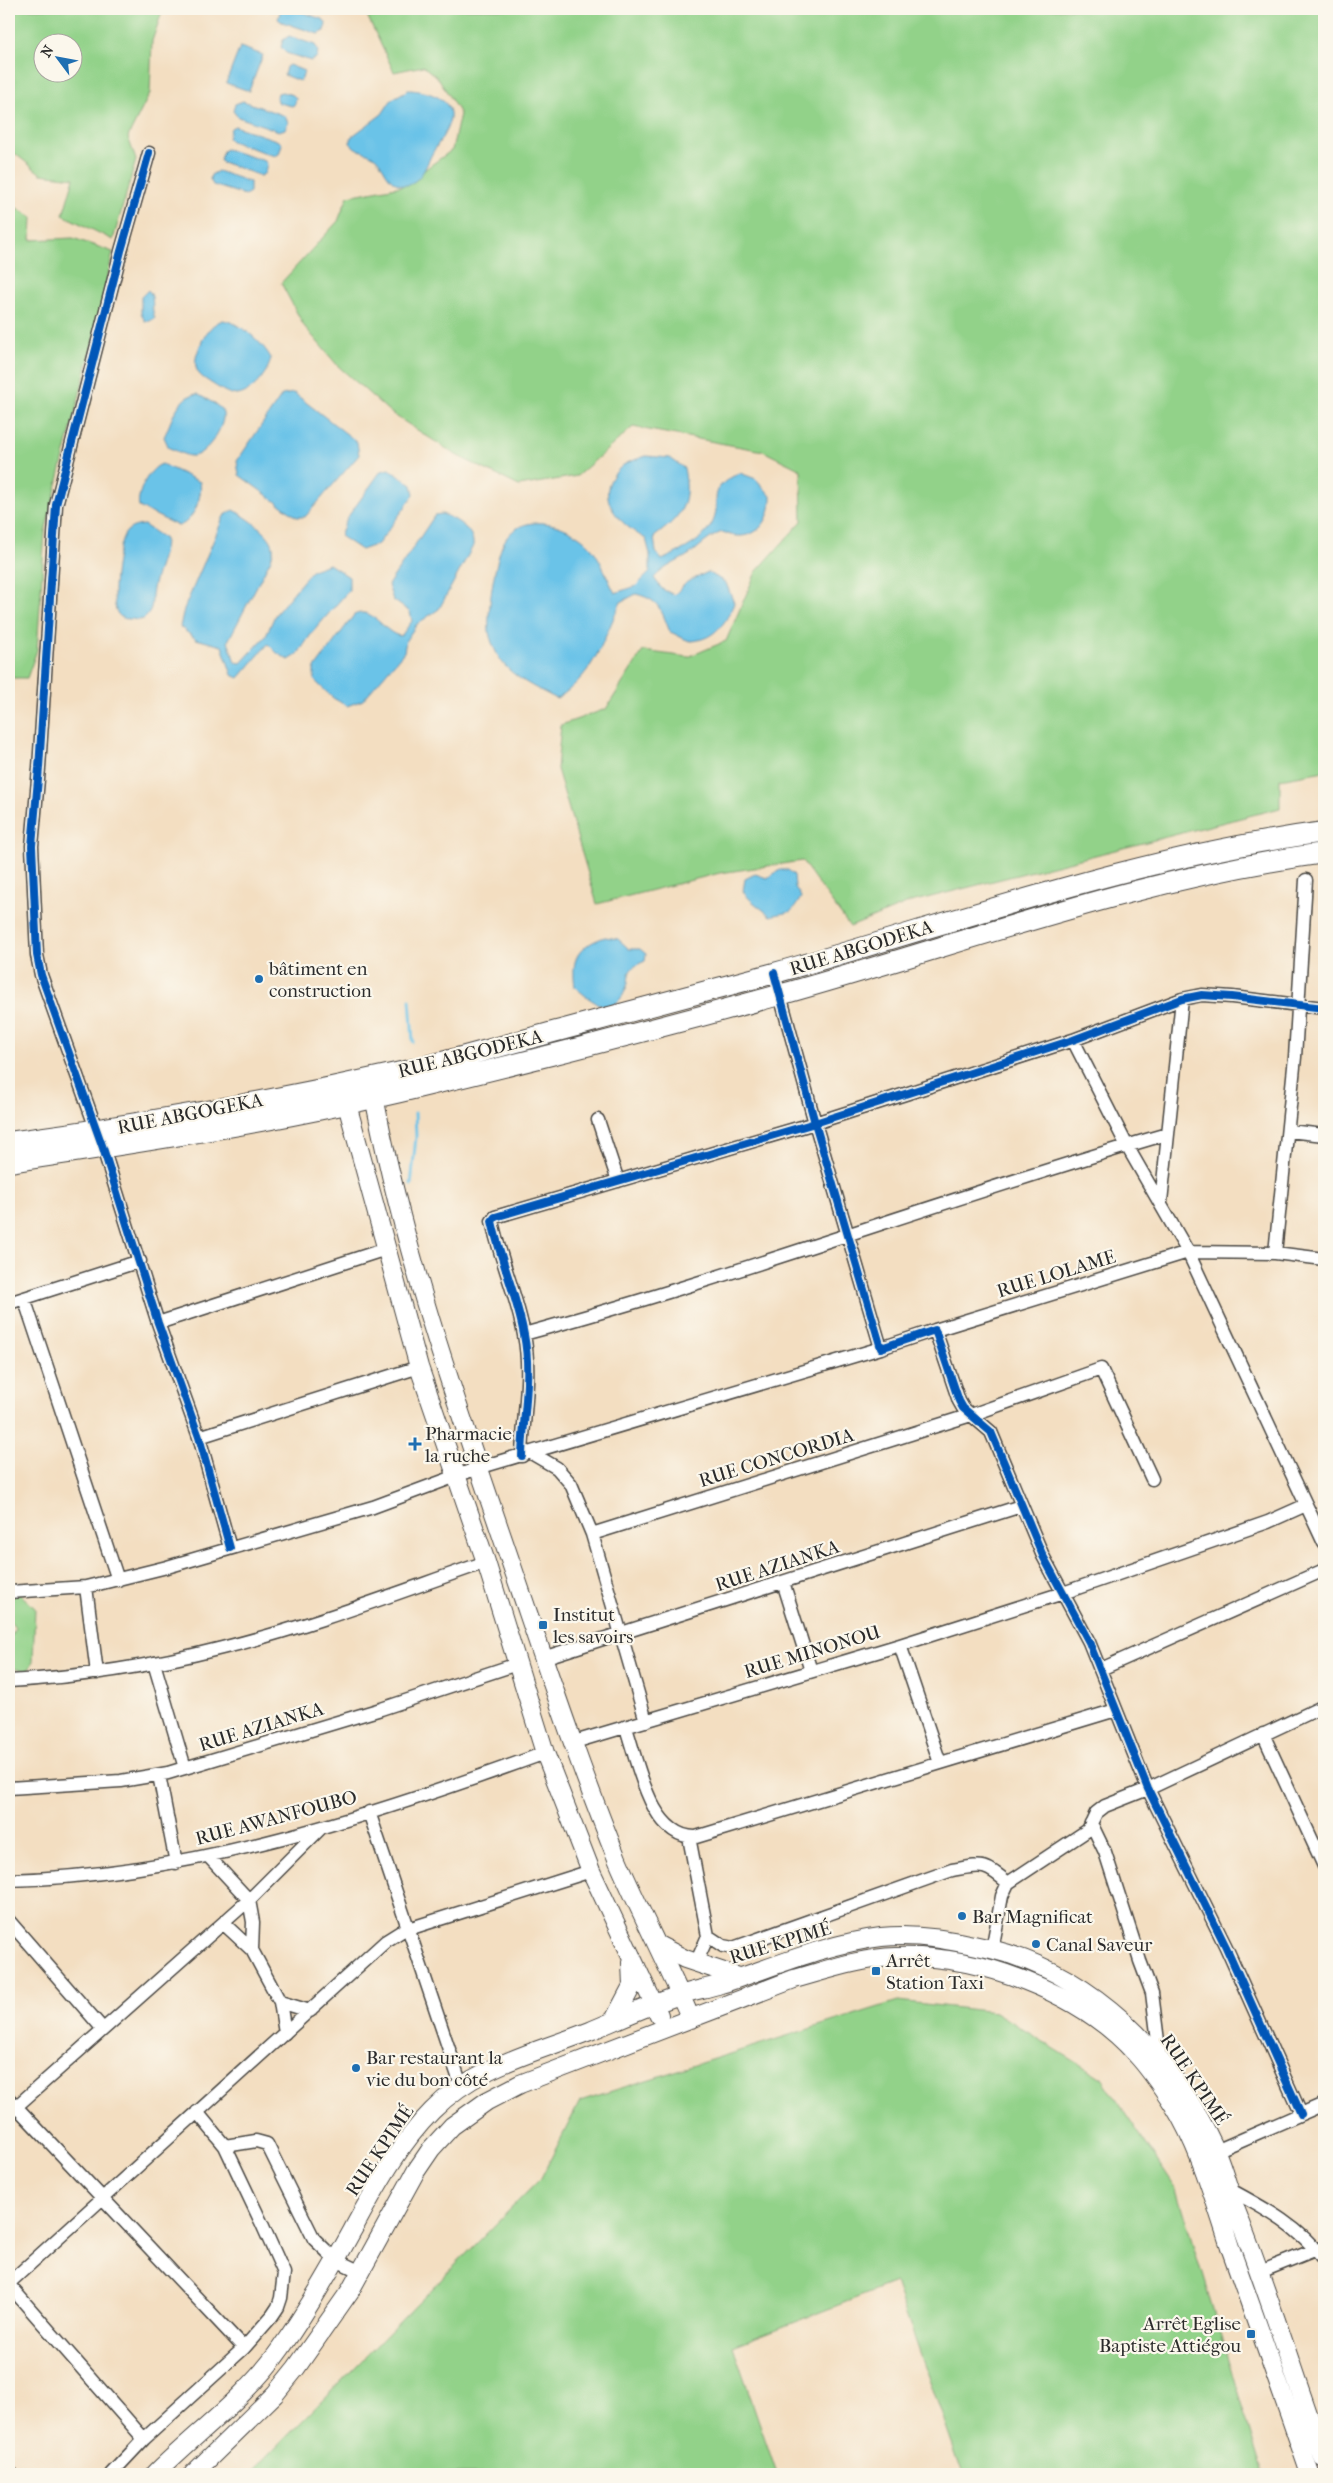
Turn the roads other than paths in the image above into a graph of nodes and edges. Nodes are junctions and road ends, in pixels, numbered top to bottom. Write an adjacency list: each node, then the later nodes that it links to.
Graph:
1 (149, 153): 18 (street)
2 (1324, 832): 5 (main road, RUE ABGODEKA)
3 (1324, 853): 6 (main road, RUE ABGODEKA)
4 (1306, 880): 8 (street)
5 (774, 973): 6 (street); 11 (main road, RUE ABGODEKA)
6 (780, 995): 11 (main road, RUE ABGODEKA); 14 (street)
7 (1182, 999): 8 (street); 10 (street); 16 (street)
8 (1298, 1006): 9 (street); 15 (street)
9 (1324, 1008)
10 (1072, 1040): 14 (street); 20 (street)
11 (372, 1088): 12 (main road, RUE ABGOGEKA); 40 (main road)
12 (344, 1094): 18 (main road, RUE ABGOGEKA); 25 (main road)
13 (598, 1120): 22 (street)
14 (815, 1123): 22 (street); 24 (street)
15 (1289, 1131): 17 (street); 27 (street)
16 (1167, 1134): 20 (street); 23 (street)
17 (1324, 1135)
18 (99, 1139): 19 (main road, RUE ABGOGEKA); 21 (main road, RUE ABGOGEKA); 29 (street)
19 (9, 1142)
20 (1127, 1146): 23 (street); 24 (street)
21 (9, 1162)
22 (618, 1181): 34 (street)
23 (1161, 1202): 26 (street)
24 (848, 1236): 34 (street); 35 (street)
25 (386, 1249): 32 (street); 36 (main road)
26 (1188, 1252): 27 (street, RUE LOLAME); 33 (street, RUE LOLAME); 43 (street)
27 (1275, 1253): 28 (street, RUE LOLAME)
28 (1324, 1259)
29 (140, 1261): 30 (street); 32 (street)
30 (24, 1298): 31 (street); 50 (street)
31 (9, 1303)
32 (158, 1323): 38 (street)
33 (935, 1330): 35 (street, RUE LOLAME); 37 (street)
34 (524, 1334): 39 (street)
35 (881, 1348): 39 (street, RUE LOLAME)
36 (419, 1366): 38 (street); 41 (main road)
37 (971, 1415): 42 (street, RUE CONCORDIA); 44 (street); 45 (street, RUE CONCORDIA)
38 (198, 1438): 47 (street)
39 (528, 1455): 40 (street, RUE LOLAME); 45 (street)
40 (478, 1468): 41 (street, RUE LOLAME); 57 (main road)
41 (456, 1476): 47 (street, RUE LOLAME); 48 (main road)
42 (1152, 1479)
43 (1306, 1505): 46 (street); 54 (street, RUE MINONOU)
44 (1021, 1506): 51 (street, RUE AZIANKA); 54 (street)
45 (592, 1534): 55 (street)
46 (1324, 1542)
47 (230, 1548): 50 (street, RUE LOLAME)
48 (486, 1562): 58 (street); 59 (main road)
49 (1324, 1570): 60 (street)
50 (118, 1580): 52 (street, RUE LOLAME)
51 (783, 1582): 55 (street, RUE AZIANKA); 61 (street)
52 (86, 1587): 53 (street, RUE LOLAME); 62 (street)
53 (9, 1592)
54 (1063, 1593): 56 (street, RUE MINONOU); 60 (street)
55 (620, 1634): 57 (street, RUE AZIANKA); 66 (street)
56 (900, 1645): 61 (street, RUE MINONOU); 71 (street)
57 (544, 1658): 69 (main road)
58 (154, 1663): 62 (street); 72 (street)
59 (517, 1664): 70 (main road); 72 (street, RUE AZIANKA)
60 (1100, 1670): 65 (street)
61 (812, 1671): 66 (street, RUE MINONOU)
62 (97, 1673): 63 (street)
63 (9, 1681)
64 (1324, 1706): 68 (street)
65 (1116, 1710): 71 (street); 75 (street)
66 (646, 1721): 67 (street, RUE MINONOU)
67 (626, 1728): 69 (street, RUE MINONOU); 79 (street)
68 (1263, 1734): 75 (street); 82 (street)
69 (571, 1743): 91 (main road)
70 (545, 1753): 76 (street, RUE AWANFOUBO); 83 (main road)
71 (940, 1763): 79 (street)
72 (185, 1768): 73 (street, RUE AZIANKA)
73 (159, 1775): 74 (street, RUE AZIANKA); 81 (street)
74 (9, 1788)
75 (1148, 1789): 77 (street); 111 (street)
76 (369, 1812): 78 (street, RUE AWANFOUBO); 89 (street)
77 (1089, 1827): 85 (street); 106 (street)
78 (321, 1828): 80 (street, RUE AWANFOUBO); 86 (street)
79 (690, 1837): 90 (street)
80 (208, 1856): 81 (street, RUE AWANFOUBO); 86 (street)
81 (176, 1863): 84 (street, RUE AWANFOUBO)
82 (1324, 1866)
83 (591, 1870): 89 (street); 94 (main road)
84 (9, 1880)
85 (1008, 1883): 90 (street); 93 (street)
86 (249, 1900): 88 (street); 92 (street)
87 (9, 1921): 103 (street)
88 (224, 1923): 92 (street); 103 (street)
89 (407, 1929): 100 (street); 107 (street)
90 (708, 1936): 95 (street)
91 (658, 1945): 95 (main road); 97 (main road)
92 (252, 1950): 98 (street)
93 (992, 1950): 96 (main road, RUE KPIMÉ); 106 (main road, RUE KPIMÉ)
94 (631, 1956): 99 (main road); 102 (main road)
95 (696, 1963): 96 (main road)
96 (739, 1977): 97 (main road, RUE KPIMÉ)
97 (680, 1994): 99 (main road, RUE KPIMÉ); 101 (main road)
98 (280, 2002): 100 (street); 105 (street)
99 (654, 2005): 102 (main road, RUE KPIMÉ); 104 (main road)
100 (310, 2012): 105 (street)
101 (691, 2019): 104 (main road, RUE KPIMÉ); 129 (main road, RUE KPIMÉ)
102 (614, 2020): 107 (main road, RUE KPIMÉ)
103 (102, 2028): 109 (street)
104 (666, 2028): 118 (main road, RUE KPIMÉ)
105 (286, 2033): 110 (street)
106 (1160, 2057): 113 (main road, RUE KPIMÉ)
107 (461, 2085): 117 (main road, RUE KPIMÉ)
108 (1324, 2104): 111 (street)
109 (11, 2106): 115 (street)
110 (197, 2112): 112 (street); 115 (street)
111 (1301, 2114): 113 (street)
112 (225, 2146): 117 (street); 121 (street)
113 (1216, 2150): 114 (main road, RUE KPIMÉ)
114 (1227, 2188): 116 (street); 119 (main road, RUE KPIMÉ)
115 (102, 2199): 120 (street); 121 (street)
116 (1322, 2252): 119 (street)
117 (336, 2260): 118 (street); 127 (main road, RUE KPIMÉ)
118 (361, 2272): 128 (main road, RUE KPIMÉ)
119 (1260, 2272): 123 (main road, RUE KPIMÉ)
120 (9, 2284): 122 (street)
121 (244, 2348): 122 (street)
122 (144, 2440): 126 (street)
123 (1324, 2459)
124 (9, 2471): 125 (street)
125 (12, 2474)
126 (111, 2474)
127 (155, 2474)
128 (193, 2474)
129 (1310, 2474)

